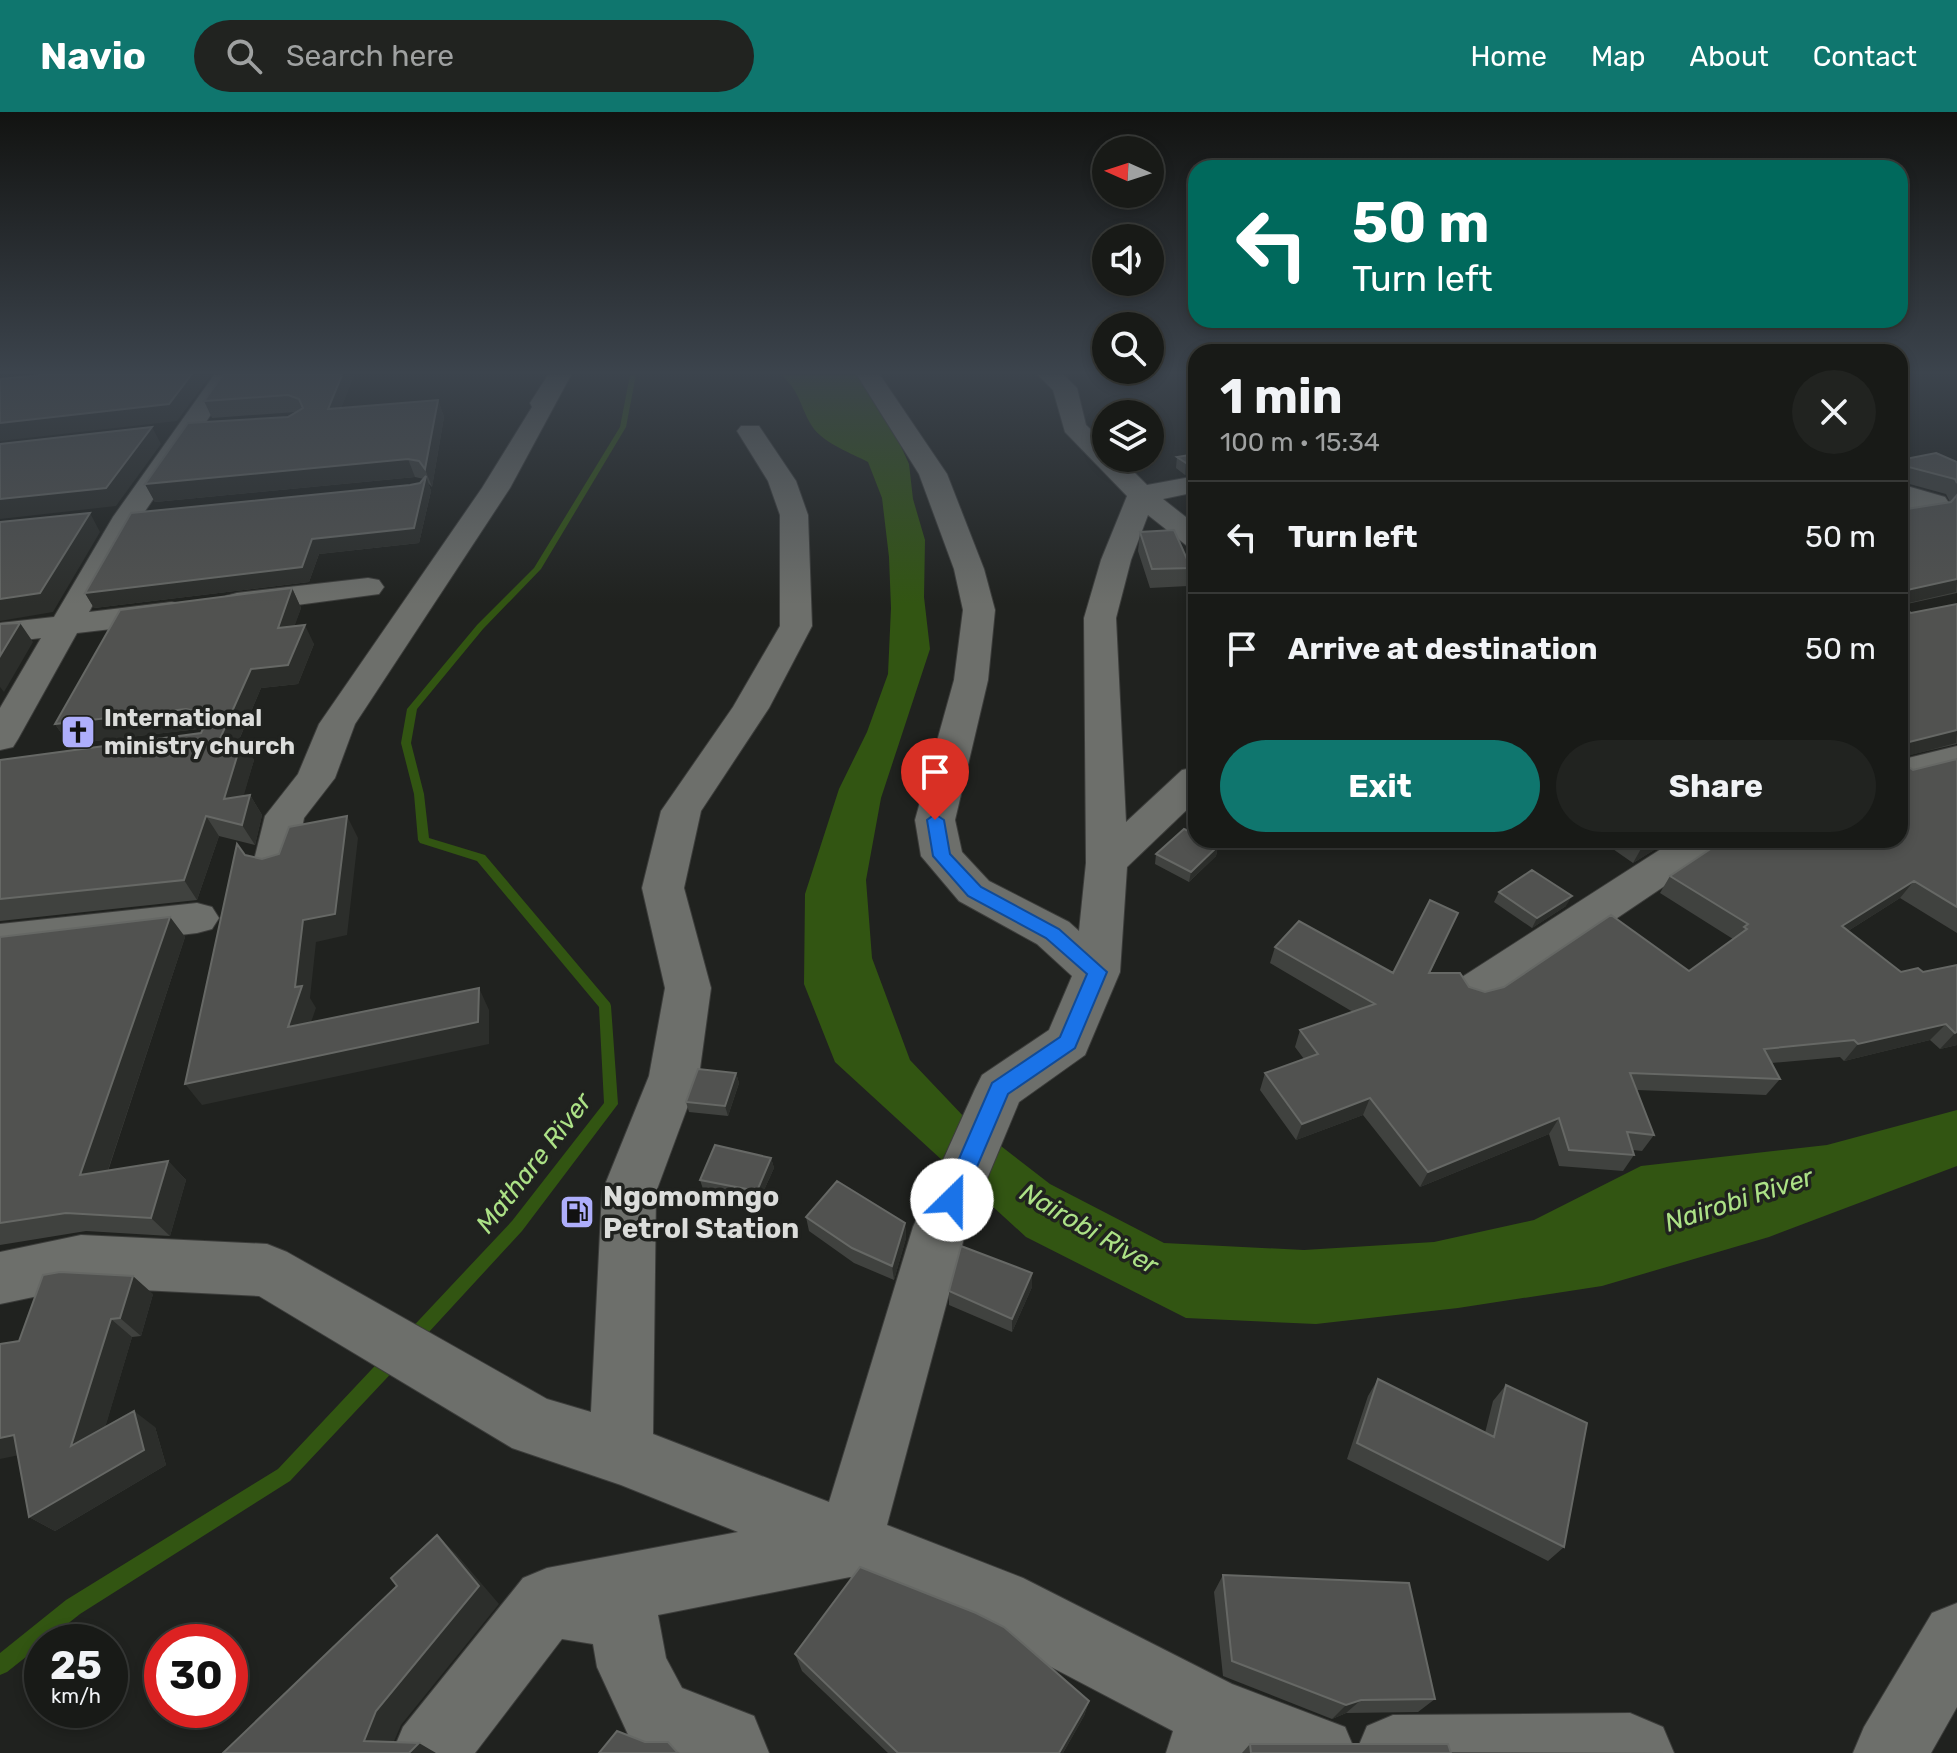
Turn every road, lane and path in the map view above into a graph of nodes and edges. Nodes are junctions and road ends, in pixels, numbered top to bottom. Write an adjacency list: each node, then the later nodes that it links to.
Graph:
1 (174, 452): 11 (street)
2 (517, 452): 23 (street)
3 (763, 452): 29 (street)
4 (919, 452): 26 (street)
5 (1098, 452): 7 (street)
6 (1188, 486): 7 (street)
7 (1141, 495): 13 (street); 22 (street)
8 (1908, 495): 9 (street)
9 (1908, 512)
10 (158, 513): 11 (street)
11 (127, 517): 12 (street); 15 (street)
12 (97, 520)
13 (1188, 533)
14 (368, 587): 15 (street)
15 (66, 625): 16 (street); 17 (street)
16 (0, 633)
17 (0, 739)
18 (1957, 758): 19 (street)
19 (1908, 770)
20 (1188, 787): 22 (street)
21 (1681, 848): 27 (street)
22 (1107, 863): 26 (street)
23 (274, 864)
24 (197, 918): 25 (street)
25 (0, 940)
26 (1097, 972): 30 (street)
27 (1478, 989)
28 (0, 1278): 29 (street)
29 (621, 1453): 30 (street)
30 (849, 1544): 31 (street); 33 (street)
31 (547, 1602): 34 (street); 35 (street)
32 (1957, 1638): 39 (street)
33 (1209, 1734): 36 (street)
34 (429, 1753)
35 (732, 1753)
36 (1319, 1753)
37 (1346, 1753): 38 (street)
38 (1637, 1753)
39 (1890, 1753)

